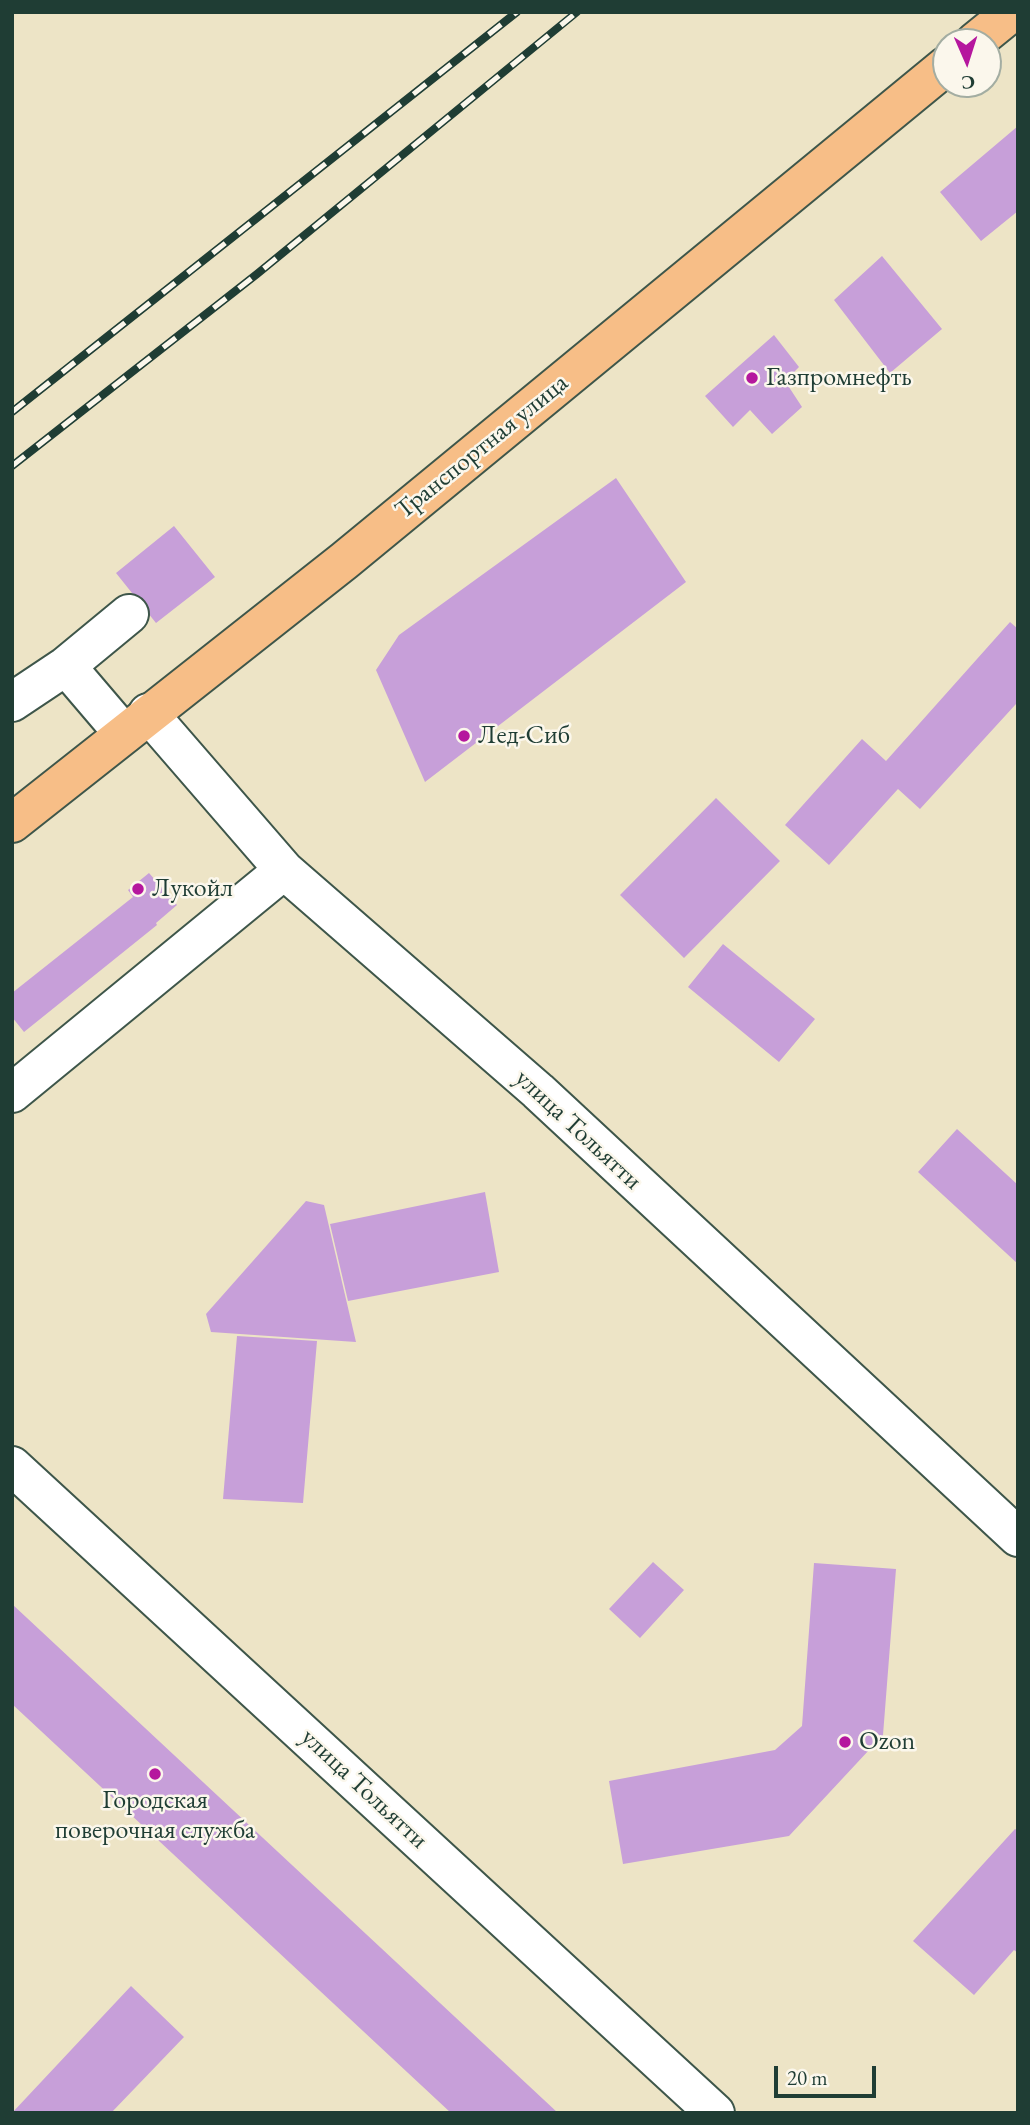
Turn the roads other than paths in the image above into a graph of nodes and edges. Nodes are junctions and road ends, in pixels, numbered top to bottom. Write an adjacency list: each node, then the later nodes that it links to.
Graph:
1 (1012, 12): 2 (main road)
2 (992, 28)
3 (932, 78): 7 (main road, Транспортная улица)
4 (129, 614): 5 (street)
5 (66, 666): 6 (street); 7 (street, улица Тольятти)
6 (12, 702)
7 (136, 724): 8 (main road, Транспортная улица); 9 (street, улица Тольятти)
8 (12, 823)
9 (284, 870): 10 (street); 12 (street, улица Тольятти)
10 (12, 1093)
11 (12, 1466): 13 (street, улица Тольятти)
12 (1018, 1537)
13 (715, 2113)

